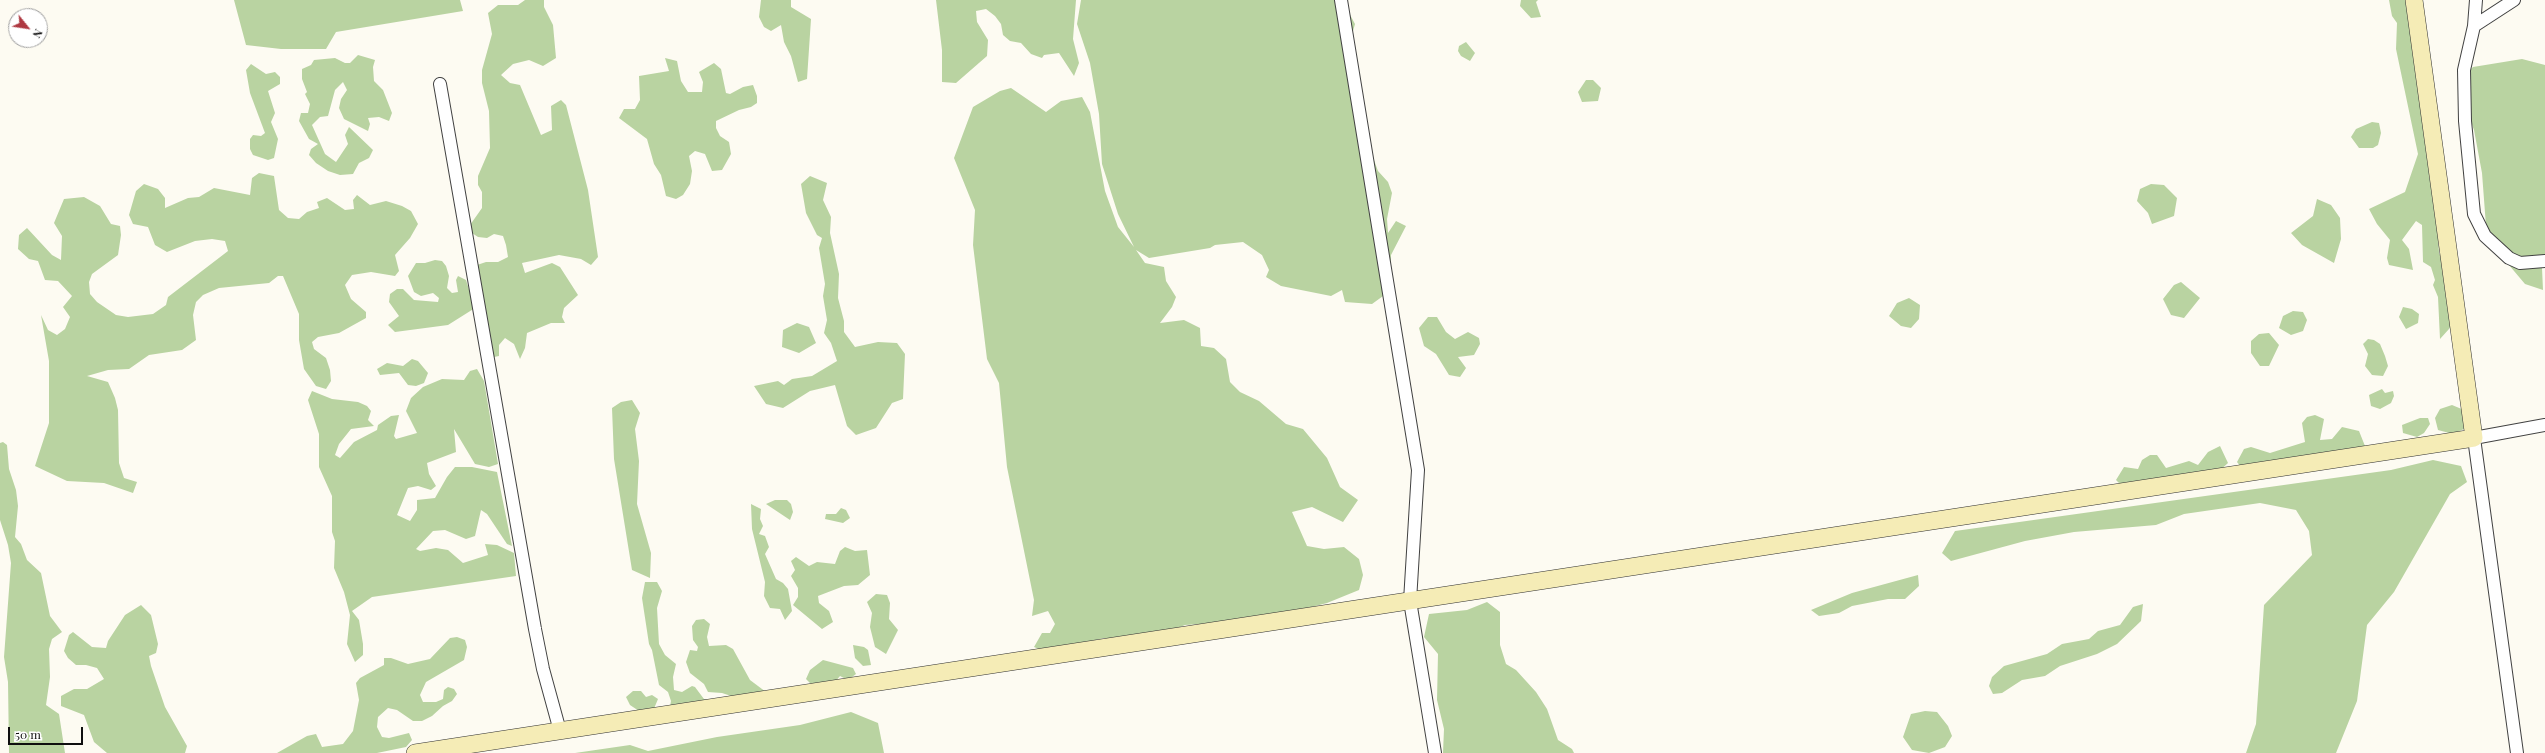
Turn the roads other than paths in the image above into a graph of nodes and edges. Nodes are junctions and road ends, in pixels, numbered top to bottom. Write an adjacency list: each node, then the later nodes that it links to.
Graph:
1 (1341, 0): 10 (street)
2 (2414, 0): 9 (street)
3 (2476, 0): 5 (street)
4 (2514, 0): 5 (street)
5 (2474, 26): 7 (street)
6 (440, 84): 11 (street)
7 (2545, 261)
8 (2545, 425): 9 (street)
9 (2474, 438): 10 (street); 14 (street)
10 (1410, 601): 11 (street); 13 (street)
11 (560, 731): 12 (street)
12 (415, 753)
13 (1435, 753)
14 (2517, 753)

